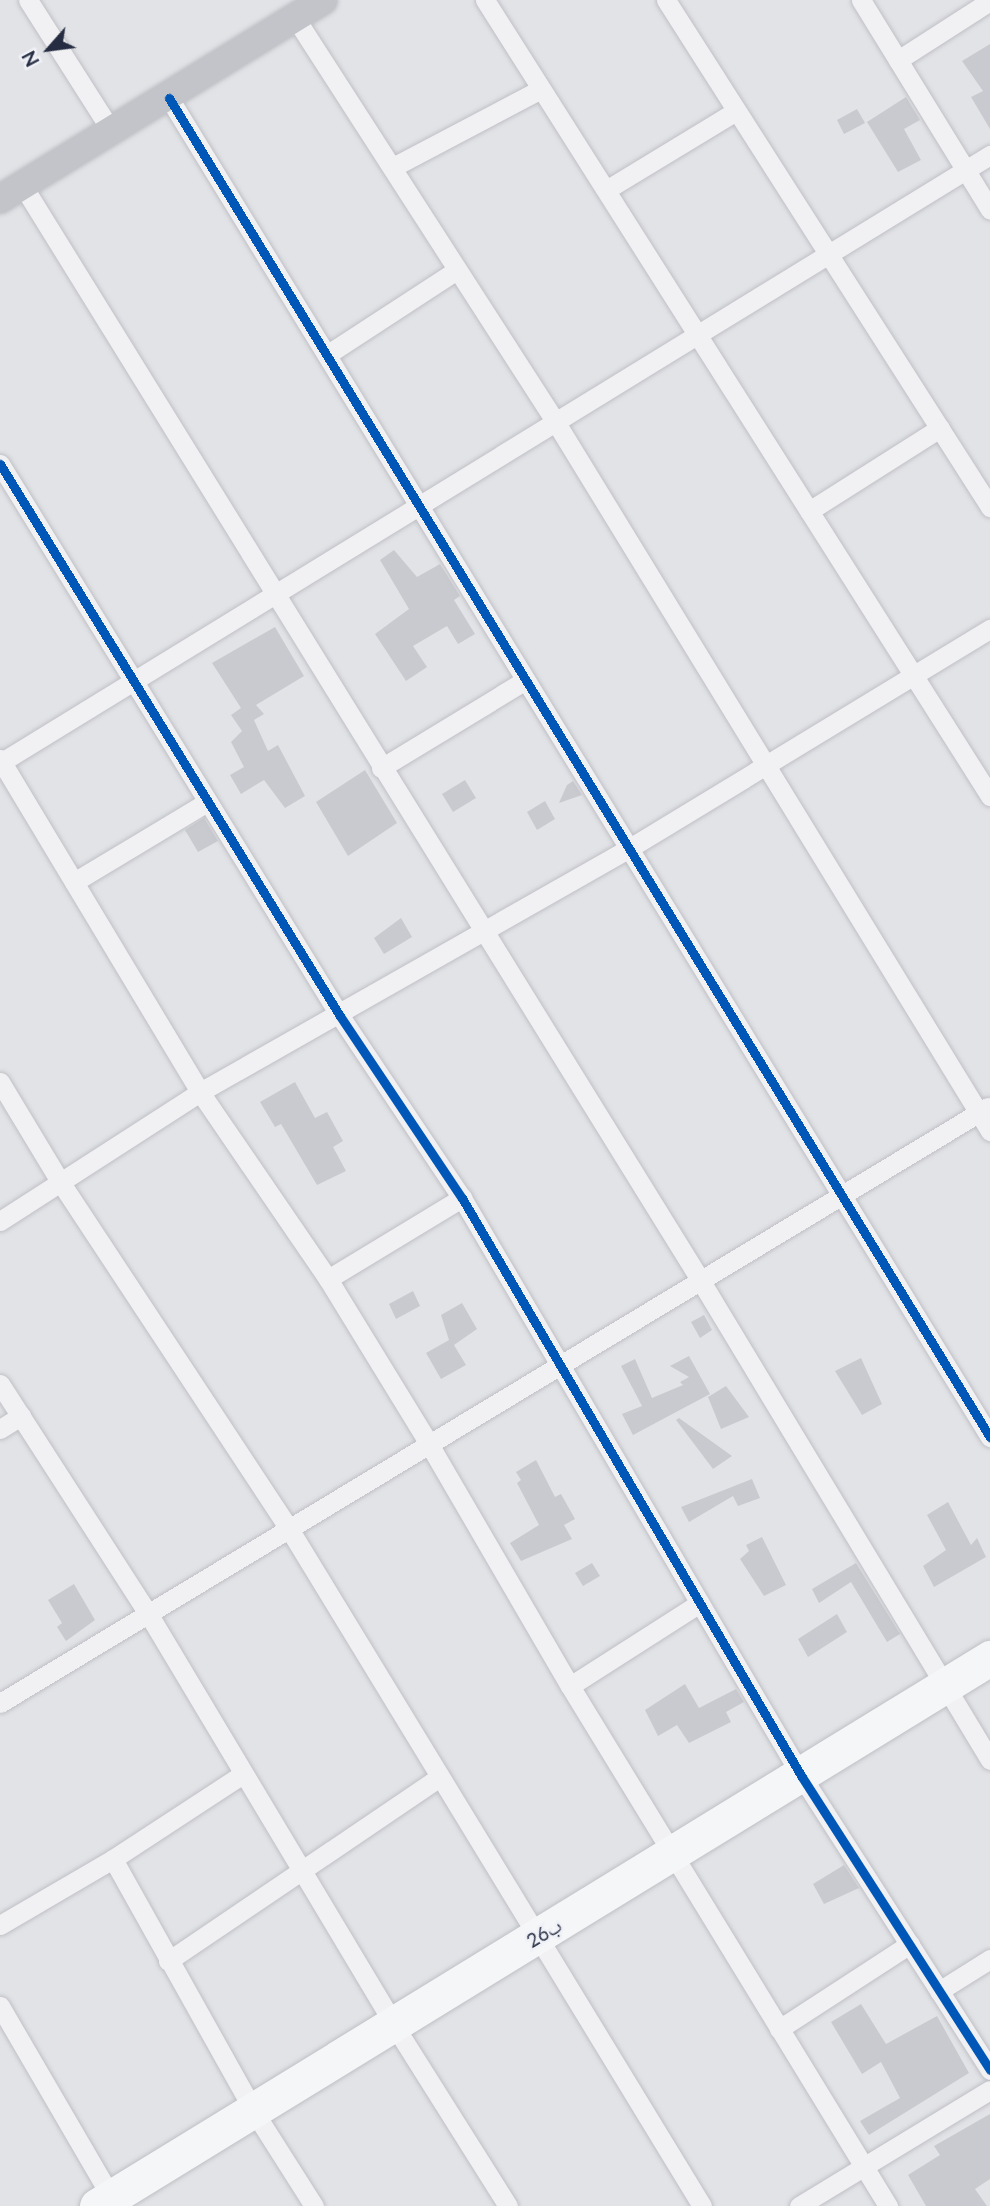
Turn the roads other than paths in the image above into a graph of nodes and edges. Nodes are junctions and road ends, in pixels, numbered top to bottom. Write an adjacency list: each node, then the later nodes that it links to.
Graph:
1 (29, 0): 12 (street)
2 (323, 0): 7 (main road)
3 (485, 0): 9 (street)
4 (666, 0): 11 (street)
5 (861, 0): 8 (street)
6 (990, 1): 8 (street)
7 (289, 8): 10 (main road); 14 (street)
8 (898, 60): 15 (street)
9 (541, 89): 14 (street); 16 (street)
10 (169, 98): 12 (main road); 22 (street)
11 (736, 111): 16 (street); 19 (street)
12 (112, 132): 17 (main road)
13 (990, 155): 15 (street)
14 (393, 167): 20 (street)
15 (965, 172): 18 (street); 19 (street)
16 (606, 190): 21 (street)
17 (11, 192): 29 (street)
18 (990, 210)
19 (827, 254): 21 (street); 24 (street)
20 (457, 270): 22 (street); 23 (street)
21 (698, 338): 23 (street); 28 (street)
22 (328, 354): 26 (street)
23 (555, 421): 26 (street); 35 (street)
24 (940, 428): 27 (street); 28 (street)
25 (0, 464): 32 (street)
26 (415, 505): 29 (street); 33 (street)
27 (990, 507)
28 (809, 511): 31 (street)
29 (273, 595): 32 (street); 36 (street)
30 (990, 629): 31 (street)
31 (914, 673): 35 (street); 37 (street)
32 (137, 680): 34 (street); 38 (street)
33 (524, 681): 36 (street); 39 (street)
34 (0, 761): 40 (street)
35 (768, 765): 39 (street); 45 (street)
36 (381, 768): 41 (street)
37 (990, 796)
38 (207, 802): 40 (street); 42 (street)
39 (628, 849): 41 (street); 48 (street)
40 (74, 882): 44 (street)
41 (483, 934): 42 (street); 52 (street)
42 (340, 1016): 44 (street); 49 (street)
43 (0, 1082): 47 (street)
44 (200, 1092): 47 (street); 51 (street)
45 (984, 1109): 46 (street); 48 (street)
46 (990, 1131)
47 (61, 1183): 50 (street); 59 (street)
48 (842, 1195): 52 (street); 57 (street)
49 (462, 1198): 51 (street); 53 (street)
50 (0, 1221)
51 (328, 1279): 58 (street)
52 (702, 1283): 53 (street); 64 (street)
53 (563, 1367): 58 (street); 60 (street)
54 (0, 1384): 55 (street)
55 (20, 1416): 56 (street); 61 (street)
56 (0, 1429)
57 (990, 1437)
58 (429, 1444): 59 (street); 63 (street)
59 (288, 1527): 61 (street); 69 (street)
60 (700, 1603): 63 (street); 68 (street)
61 (149, 1615): 65 (street); 67 (street)
62 (990, 1658): 64 (highway, 26ب)
63 (570, 1686): 70 (street)
64 (945, 1686): 66 (street); 68 (highway, 26ب)
65 (0, 1703)
66 (990, 1759)
67 (243, 1774): 71 (street); 72 (street)
68 (802, 1777): 70 (highway, 26ب); 75 (street)
69 (438, 1778): 72 (street); 74 (street)
70 (673, 1855): 74 (highway, 26ب); 81 (street)
71 (113, 1859): 73 (street); 77 (street)
72 (303, 1872): 77 (street); 80 (street)
73 (0, 1925)
74 (536, 1939): 80 (highway, 26ب); 89 (street)
75 (910, 1944): 78 (street); 81 (street)
76 (990, 1959): 78 (street)
77 (168, 1961): 84 (street)
78 (940, 1991): 82 (street)
79 (0, 2006): 86 (street)
80 (394, 2025): 84 (highway, 26ب); 88 (street)
81 (779, 2029): 85 (street)
82 (990, 2070)
83 (990, 2090): 85 (street)
84 (253, 2110): 86 (highway, 26ب); 87 (street)
85 (864, 2168): 90 (street); 91 (street)
86 (108, 2203)
87 (314, 2206)
88 (508, 2206)
89 (702, 2206)
90 (799, 2206)
91 (888, 2206)

